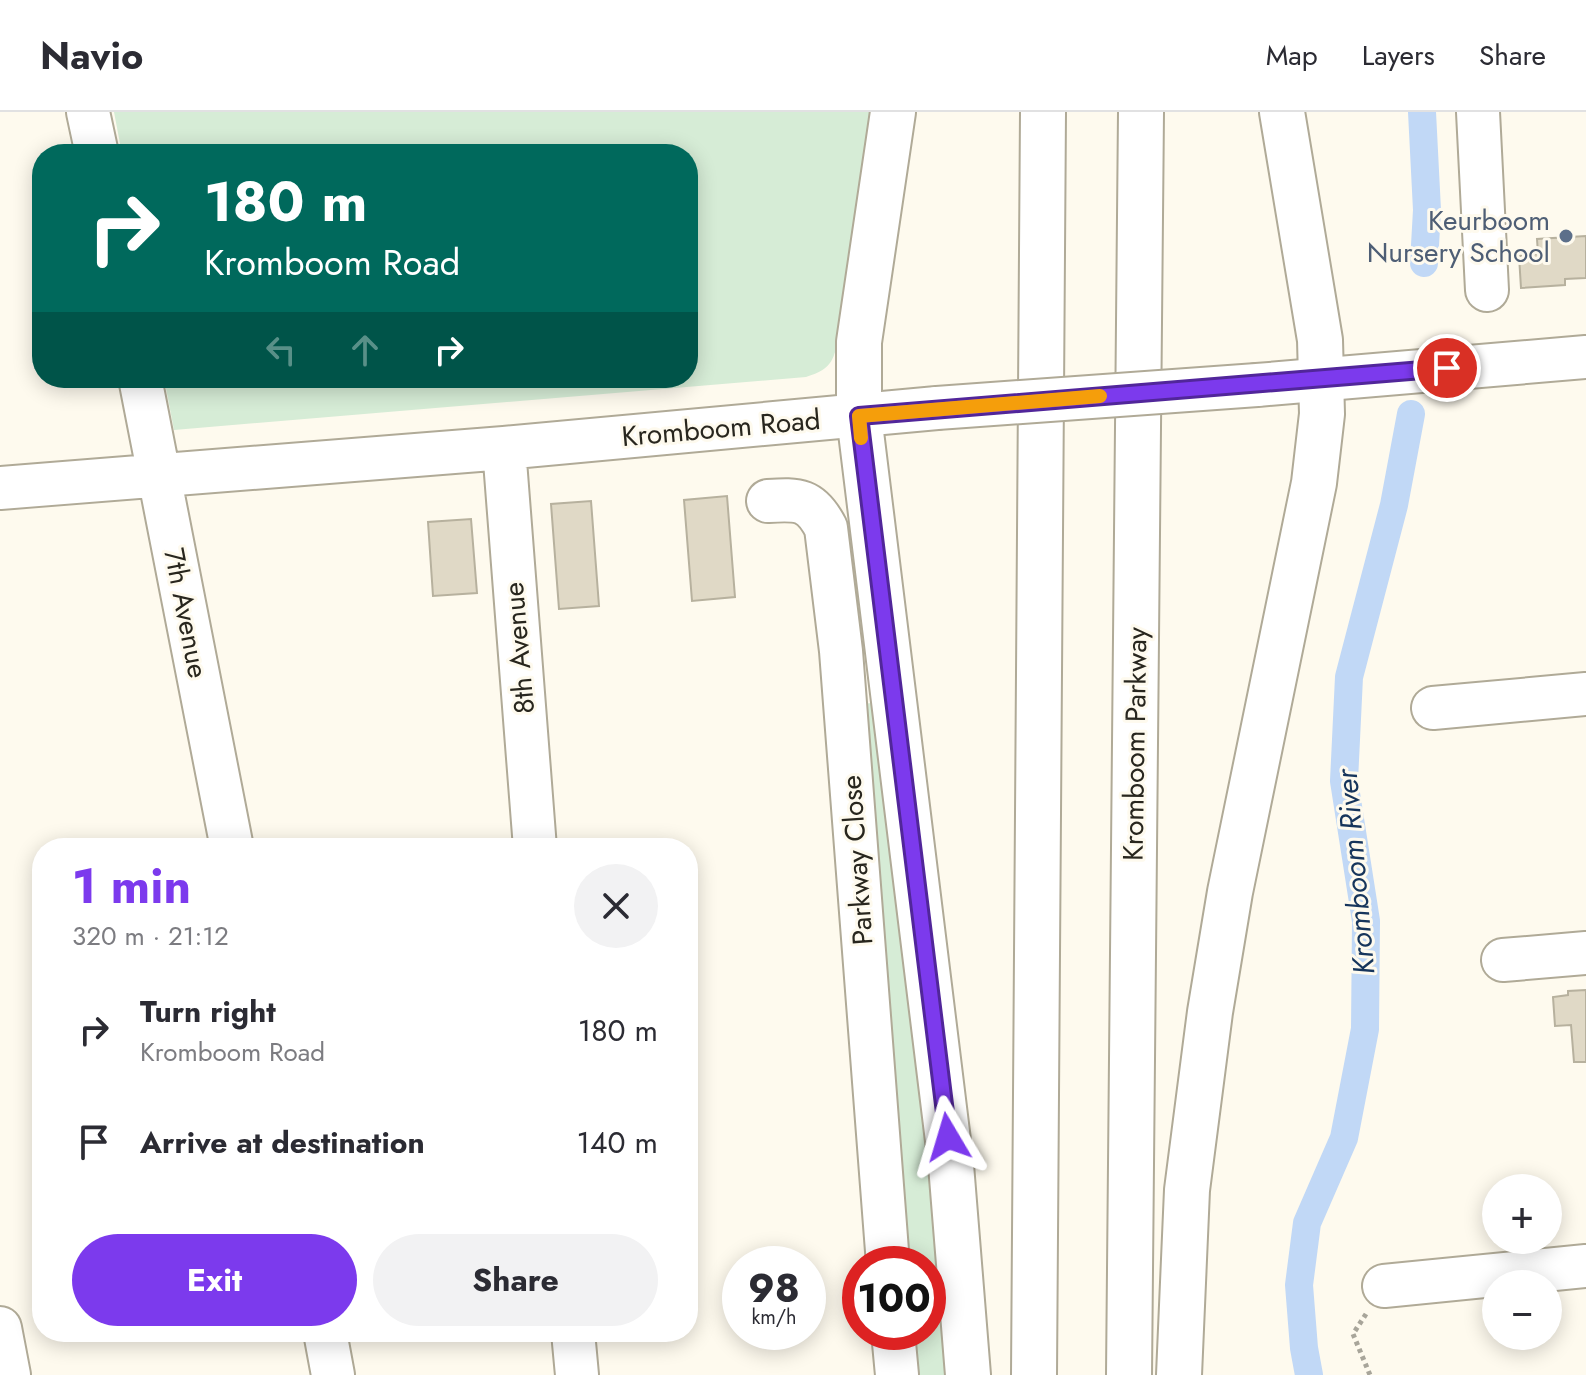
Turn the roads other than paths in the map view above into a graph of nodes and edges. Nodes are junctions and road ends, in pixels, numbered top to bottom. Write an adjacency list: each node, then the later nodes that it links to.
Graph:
1 (88, 112): 7 (street)
2 (893, 112): 12 (highway)
3 (1043, 112): 35 (highway)
4 (1141, 112): 36 (highway, Kromboom Parkway)
5 (1282, 112): 10 (highway)
6 (1478, 112): 8 (street)
7 (95, 144)
8 (1487, 290)
9 (1586, 357): 10 (street, Kromboom Road)
10 (1321, 379): 12 (street, Kromboom Road, bridge); 37 (highway)
11 (142, 388): 14 (street, 7th Avenue)
12 (859, 416): 13 (street, Kromboom Road); 34 (highway)
13 (504, 448): 14 (street, Kromboom Road); 20 (street, 8th Avenue)
14 (158, 475): 15 (street, Kromboom Road); 19 (street, 7th Avenue)
15 (0, 488)
16 (768, 501): 23 (street, Parkway Close)
17 (1586, 694): 18 (street)
18 (1433, 708)
19 (230, 838)
20 (534, 838)
21 (1586, 953): 22 (street)
22 (1503, 960)
23 (887, 1246)
24 (1586, 1266): 25 (street)
25 (1384, 1286)
26 (0, 1328): 30 (street)
27 (327, 1342): 31 (street)
28 (574, 1342): 32 (street)
29 (895, 1350): 33 (street)
30 (9, 1375)
31 (333, 1375)
32 (577, 1375)
33 (897, 1375)
34 (968, 1375)
35 (1034, 1375)
36 (1129, 1375)
37 (1179, 1375)

